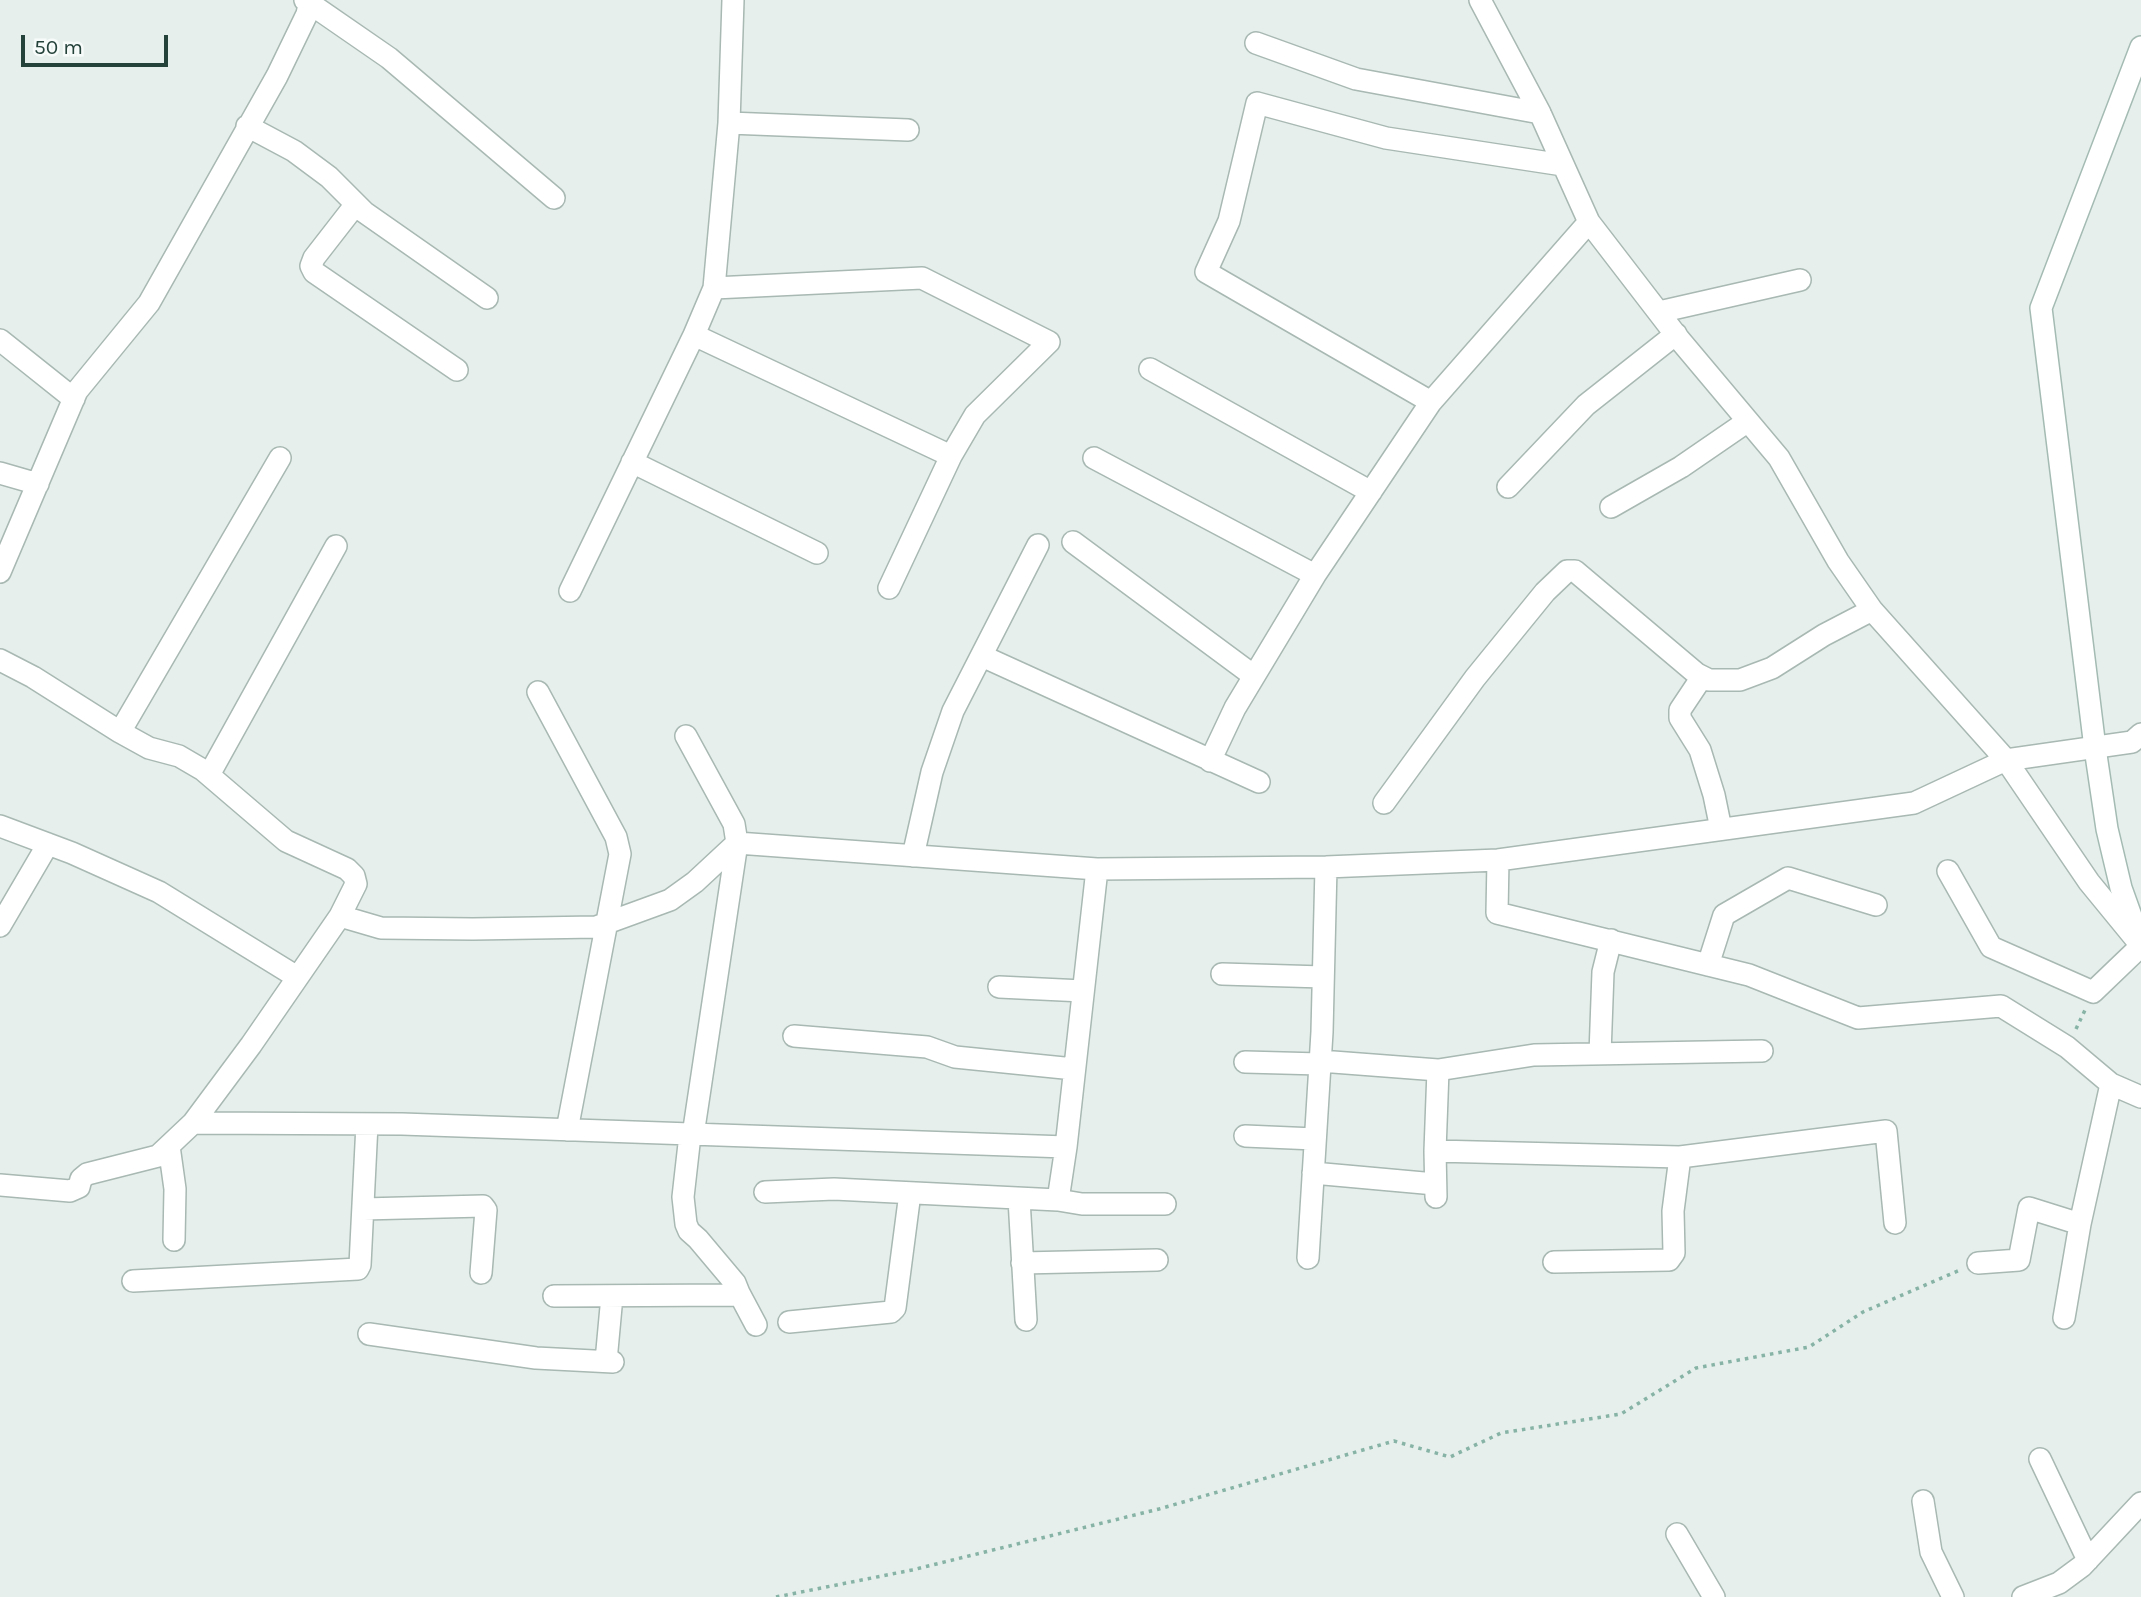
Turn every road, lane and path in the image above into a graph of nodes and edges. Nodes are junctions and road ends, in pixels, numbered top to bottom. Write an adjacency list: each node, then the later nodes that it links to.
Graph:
1 (733, 0): 7 (street)
2 (1480, 0): 6 (street)
3 (308, 1): 8 (street); 11 (street)
4 (1256, 43): 6 (street)
5 (2141, 47): 52 (street)
6 (1540, 113): 10 (street)
7 (729, 123): 9 (street); 15 (street)
8 (247, 126): 12 (street); 23 (street)
9 (908, 130)
10 (1563, 165): 13 (street); 24 (street)
11 (554, 198)
12 (356, 204): 16 (street); 22 (street)
13 (1588, 222): 17 (street); 24 (street)
14 (1800, 280): 17 (street)
15 (714, 288): 19 (street); 26 (street)
16 (487, 298)
17 (1659, 312): 18 (street)
18 (1676, 334): 25 (street); 32 (street)
19 (694, 335): 26 (street); 29 (street)
20 (0, 340): 23 (street)
21 (1150, 369): 33 (street)
22 (457, 370)
23 (74, 399): 31 (street)
24 (1431, 402): 33 (street)
25 (1748, 421): 34 (street); 43 (street)
26 (951, 456): 41 (street)
27 (280, 458): 49 (street)
28 (1094, 458): 40 (street)
29 (632, 462): 38 (street); 42 (street)
30 (0, 473): 31 (street)
31 (38, 484): 39 (street)
32 (1508, 487)
33 (1371, 492): 40 (street)
34 (1611, 507)
35 (1073, 542): 46 (street)
36 (1038, 545): 44 (street)
37 (336, 546): 55 (street)
38 (817, 554)
39 (0, 572)
40 (1315, 575): 46 (street)
41 (889, 588)
42 (570, 591)
43 (1871, 610): 47 (street); 53 (street)
44 (982, 656): 54 (street); 62 (street)
45 (0, 660): 49 (street)
46 (1254, 676): 54 (street)
47 (1702, 677): 57 (street); 59 (street)
48 (538, 692): 69 (street)
49 (120, 732): 55 (street)
50 (2141, 734): 52 (street)
51 (686, 736): 60 (street)
52 (2095, 748): 53 (street); 72 (street)
53 (2006, 760): 59 (street); 72 (street)
54 (1210, 761): 56 (street)
55 (209, 775): 68 (street)
56 (1259, 782)
57 (1384, 803)
58 (0, 827): 61 (street)
59 (1721, 828): 63 (street)
60 (737, 843): 62 (street); 69 (street); 93 (street)
61 (48, 844): 70 (street); 76 (street)
62 (913, 856): 65 (street)
63 (1498, 860): 64 (street); 71 (street)
64 (1326, 867): 65 (street); 75 (street)
65 (1097, 869): 78 (street)
66 (1948, 871): 79 (street)
67 (1876, 905): 73 (street)
68 (340, 916): 69 (street); 76 (street)
69 (607, 923): 92 (street)
70 (0, 926)
71 (1611, 940): 73 (street); 83 (street)
72 (2141, 945): 79 (street)
73 (1709, 965): 81 (street)
74 (1222, 974): 75 (street)
75 (1323, 977): 85 (street)
76 (297, 978): 90 (street)
77 (999, 987): 78 (street)
78 (1083, 991): 86 (street)
79 (2093, 992): 81 (path)
80 (794, 1036): 86 (street)
81 (2067, 1047): 88 (street)
82 (1762, 1051): 83 (street)
83 (1600, 1054): 87 (street)
84 (1245, 1062): 85 (street)
85 (1320, 1062): 87 (street); 95 (street)
86 (1074, 1069): 97 (street)
87 (1438, 1070): 98 (street)
88 (2110, 1084): 89 (street); 109 (street)
89 (2141, 1097)
90 (192, 1123): 91 (street); 96 (street)
91 (367, 1124): 92 (street); 107 (street)
92 (567, 1130): 93 (street)
93 (692, 1135): 97 (street); 118 (street)
94 (1245, 1136): 95 (street)
95 (1315, 1139): 100 (street)
96 (169, 1146): 101 (street); 110 (street)
97 (1066, 1147): 105 (street)
98 (1435, 1151): 99 (street); 100 (street)
99 (1680, 1157): 108 (street); 114 (street)
100 (1313, 1173): 111 (street)
101 (0, 1185)
102 (765, 1192): 103 (street)
103 (910, 1193): 104 (street); 123 (street)
104 (1019, 1199): 105 (street); 113 (street)
105 (1058, 1200): 106 (street)
106 (1165, 1204)
107 (363, 1209): 116 (street); 117 (street)
108 (1895, 1223)
109 (2080, 1224): 115 (street); 121 (street)
110 (174, 1240)
111 (1308, 1258)
112 (1157, 1260): 113 (street)
113 (1022, 1262): 122 (street)
114 (1554, 1262)
115 (1978, 1263): 132 (path)
116 (481, 1273)
117 (133, 1281)
118 (739, 1293): 120 (street); 124 (street)
119 (554, 1296): 120 (street)
120 (612, 1296): 125 (street)
121 (2064, 1318)
122 (1026, 1320)
123 (789, 1322)
124 (756, 1325)
125 (369, 1334)
126 (2040, 1459): 130 (street)
127 (1923, 1501): 134 (street)
128 (2141, 1503): 130 (street)
129 (1677, 1534): 133 (street)
130 (2088, 1560): 131 (street)
131 (2063, 1590): 135 (street)
132 (776, 1597)
133 (1714, 1597)
134 (1953, 1597)
135 (2023, 1597)

